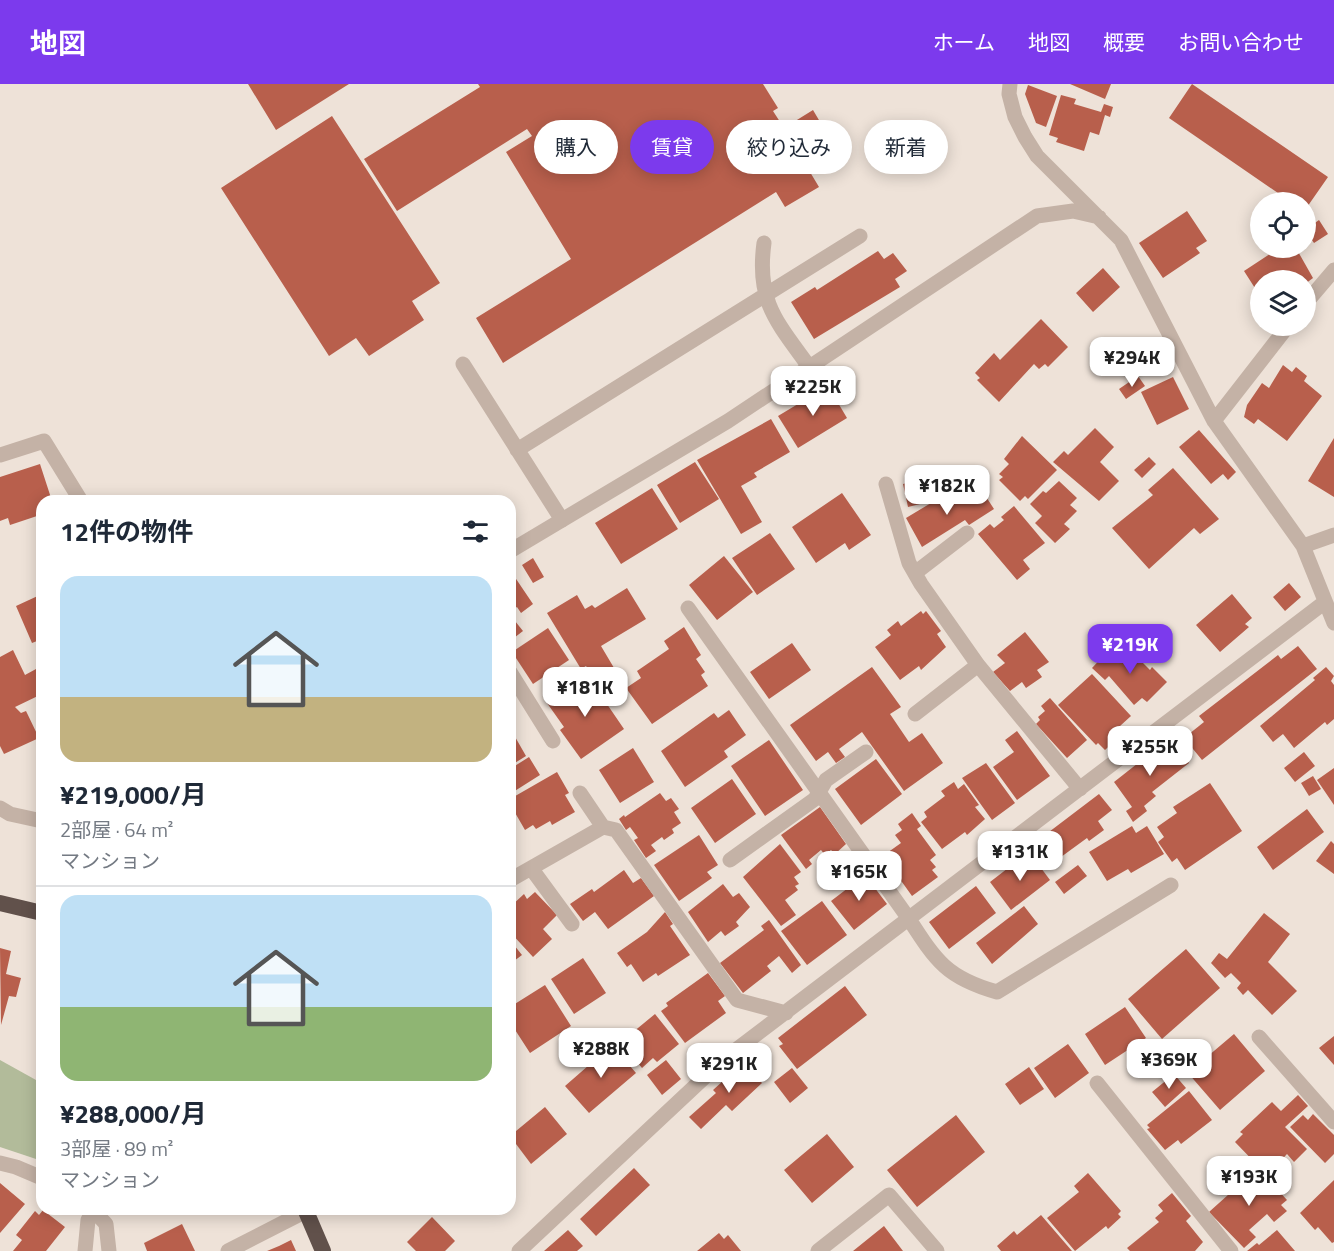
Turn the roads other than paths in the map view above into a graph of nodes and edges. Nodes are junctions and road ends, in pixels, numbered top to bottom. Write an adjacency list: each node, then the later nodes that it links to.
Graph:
1 (1010, 84): 2 (street)
2 (1099, 217): 10 (street); 11 (street)
3 (860, 236): 7 (street)
4 (764, 243): 7 (street)
5 (1334, 270): 6 (street)
6 (1316, 291)
7 (764, 296): 10 (street); 12 (street)
8 (1280, 336): 11 (street)
9 (463, 364): 12 (street)
10 (810, 368): 16 (street)
11 (1214, 421): 19 (street)
12 (517, 450): 16 (street)
13 (0, 455): 15 (street)
14 (886, 484): 21 (street)
15 (77, 495)
16 (562, 520): 20 (street)
17 (967, 533): 21 (street)
18 (1334, 535): 19 (street)
19 (1304, 546): 22 (street)
20 (516, 547)
21 (915, 573): 25 (street)
22 (1325, 602): 24 (street); 30 (street)
23 (688, 608): 31 (street)
24 (1334, 623)
25 (978, 666): 27 (street); 30 (street)
26 (516, 681): 28 (street)
27 (915, 714)
28 (554, 741)
29 (866, 752): 31 (street)
30 (1080, 789): 42 (street)
31 (819, 792): 36 (street); 42 (street)
32 (580, 793): 35 (street)
33 (0, 808): 34 (street)
34 (36, 820)
35 (603, 827): 37 (street); 44 (street)
36 (730, 860)
37 (531, 868): 38 (street); 43 (street)
38 (516, 877)
39 (1172, 885): 42 (street)
40 (0, 903): 41 (highway)
41 (36, 912)
42 (909, 920): 44 (street)
43 (572, 924)
44 (786, 1013): 58 (street)
45 (1259, 1037): 47 (street)
46 (1097, 1083): 61 (street)
47 (1334, 1122)
48 (0, 1163): 49 (street)
49 (36, 1175)
50 (90, 1215): 54 (street)
51 (98, 1215): 55 (street)
52 (296, 1215): 56 (street)
53 (308, 1215): 57 (highway)
54 (85, 1251)
55 (108, 1251)
56 (228, 1251)
57 (323, 1251)
58 (519, 1251)
59 (818, 1251): 60 (street)
60 (937, 1251)
61 (1232, 1251)

